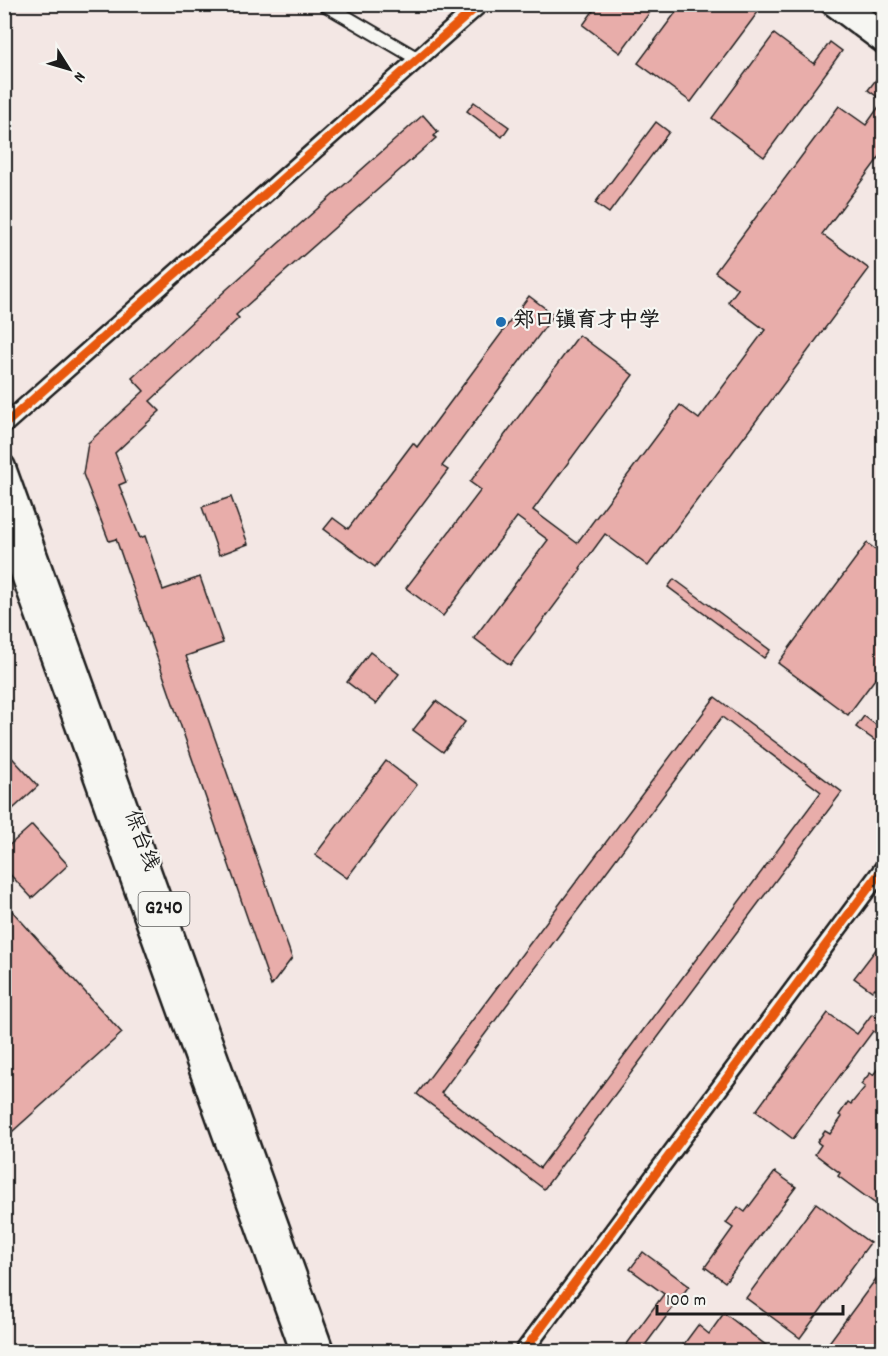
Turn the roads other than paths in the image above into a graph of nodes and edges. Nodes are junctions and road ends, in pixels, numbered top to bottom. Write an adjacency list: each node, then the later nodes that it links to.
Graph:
1 (324, 4): 7 (street)
2 (480, 4): 7 (street)
3 (828, 4): 6 (street)
4 (848, 4): 5 (street)
5 (884, 31)
6 (884, 46)
7 (418, 59): 8 (street)
8 (4, 425)
9 (4, 466): 13 (highway, 保台线 / G240)
10 (4, 524): 12 (highway, 保台线 / G240)
11 (884, 867): 14 (street)
12 (302, 1352)
13 (323, 1352)
14 (524, 1352)

